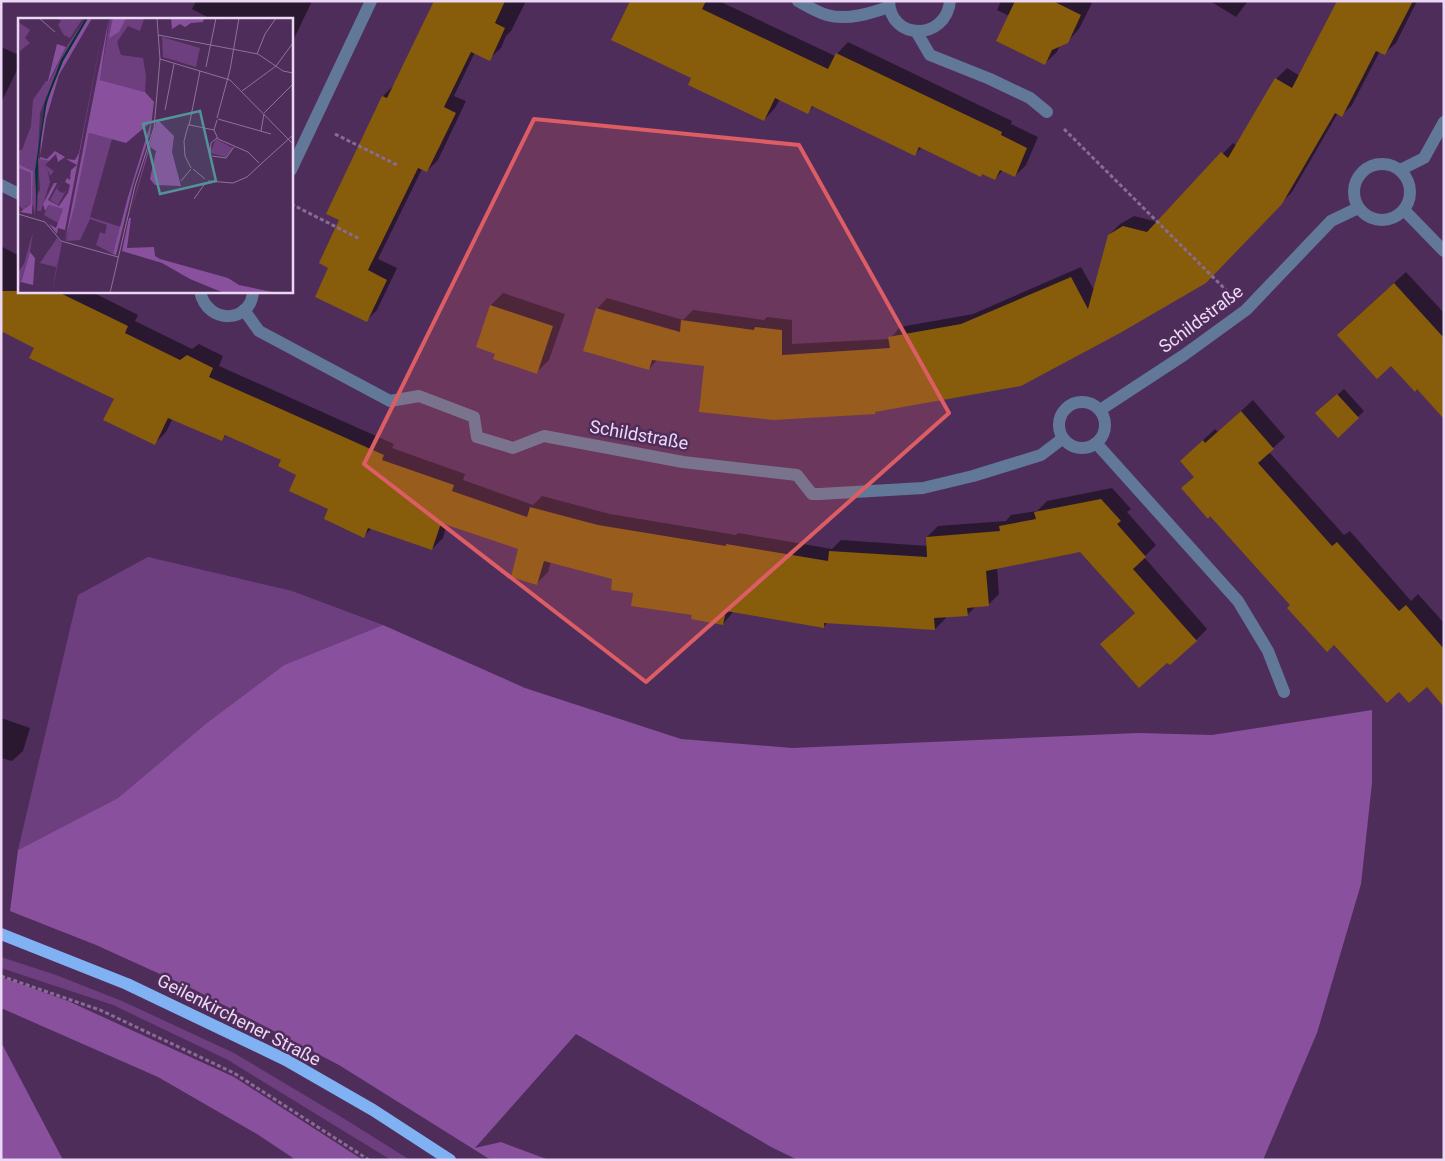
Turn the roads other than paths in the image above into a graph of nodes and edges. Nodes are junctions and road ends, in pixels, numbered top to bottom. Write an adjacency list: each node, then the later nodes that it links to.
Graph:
1 (371, 1): 8 (street)
2 (798, 1): 4 (street)
3 (950, 1): 5 (street)
4 (889, 4): 5 (street)
5 (916, 31): 6 (street)
6 (1047, 112)
7 (1444, 122): 9 (street)
8 (292, 168)
9 (1400, 170): 12 (street); 13 (street)
10 (1, 184): 11 (street)
11 (18, 193)
12 (1358, 208): 13 (street); 18 (street, Schildstraße)
13 (1404, 210): 14 (street)
14 (1444, 251)
15 (200, 292): 17 (street)
16 (253, 292): 17 (street)
17 (244, 310): 19 (street, Schildstraße)
18 (1100, 410): 19 (street); 20 (street)
19 (1062, 439): 20 (street)
20 (1096, 443): 21 (street)
21 (1284, 692)
22 (1, 934): 23 (main road, Geilenkirchener Straße)
23 (450, 1160)

